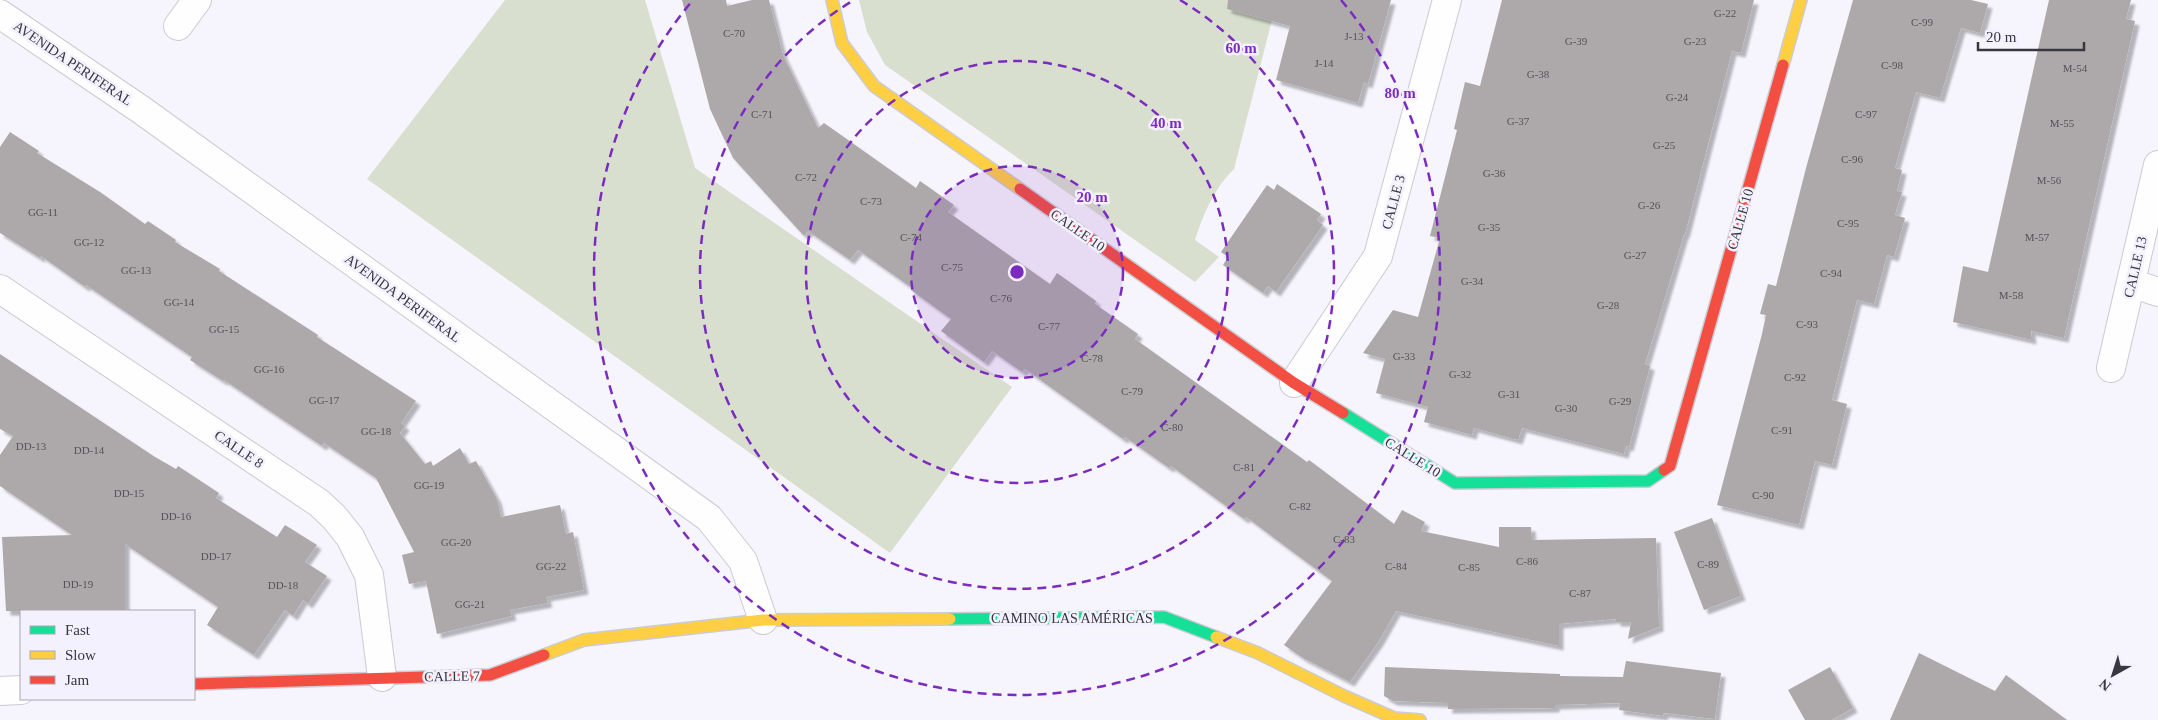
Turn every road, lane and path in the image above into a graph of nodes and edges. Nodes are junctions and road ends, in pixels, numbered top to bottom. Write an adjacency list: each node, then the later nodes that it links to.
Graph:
1 (197, 0): 6 (street)
2 (832, 0): 12 (street, CALLE 10)
3 (1446, 0): 12 (street, CALLE 3)
4 (1801, 0): 12 (street, CALLE 10)
5 (0, 14): 13 (street, AVENIDA PERIFERAL)
6 (178, 26)
7 (2158, 165): 8 (street, CALLE 13)
8 (2131, 283): 10 (street); 11 (street, CALLE 13)
9 (0, 289): 14 (street, CALLE 8)
10 (2158, 292)
11 (2112, 368)
12 (1294, 384)
13 (763, 620): 14 (street, CALLE 7); 18 (street, CAMINO LAS AMÉRICAS)
14 (382, 676): 15 (street, CALLE 7)
15 (195, 684)
16 (20, 690): 17 (street)
17 (0, 691)
18 (1420, 720)

